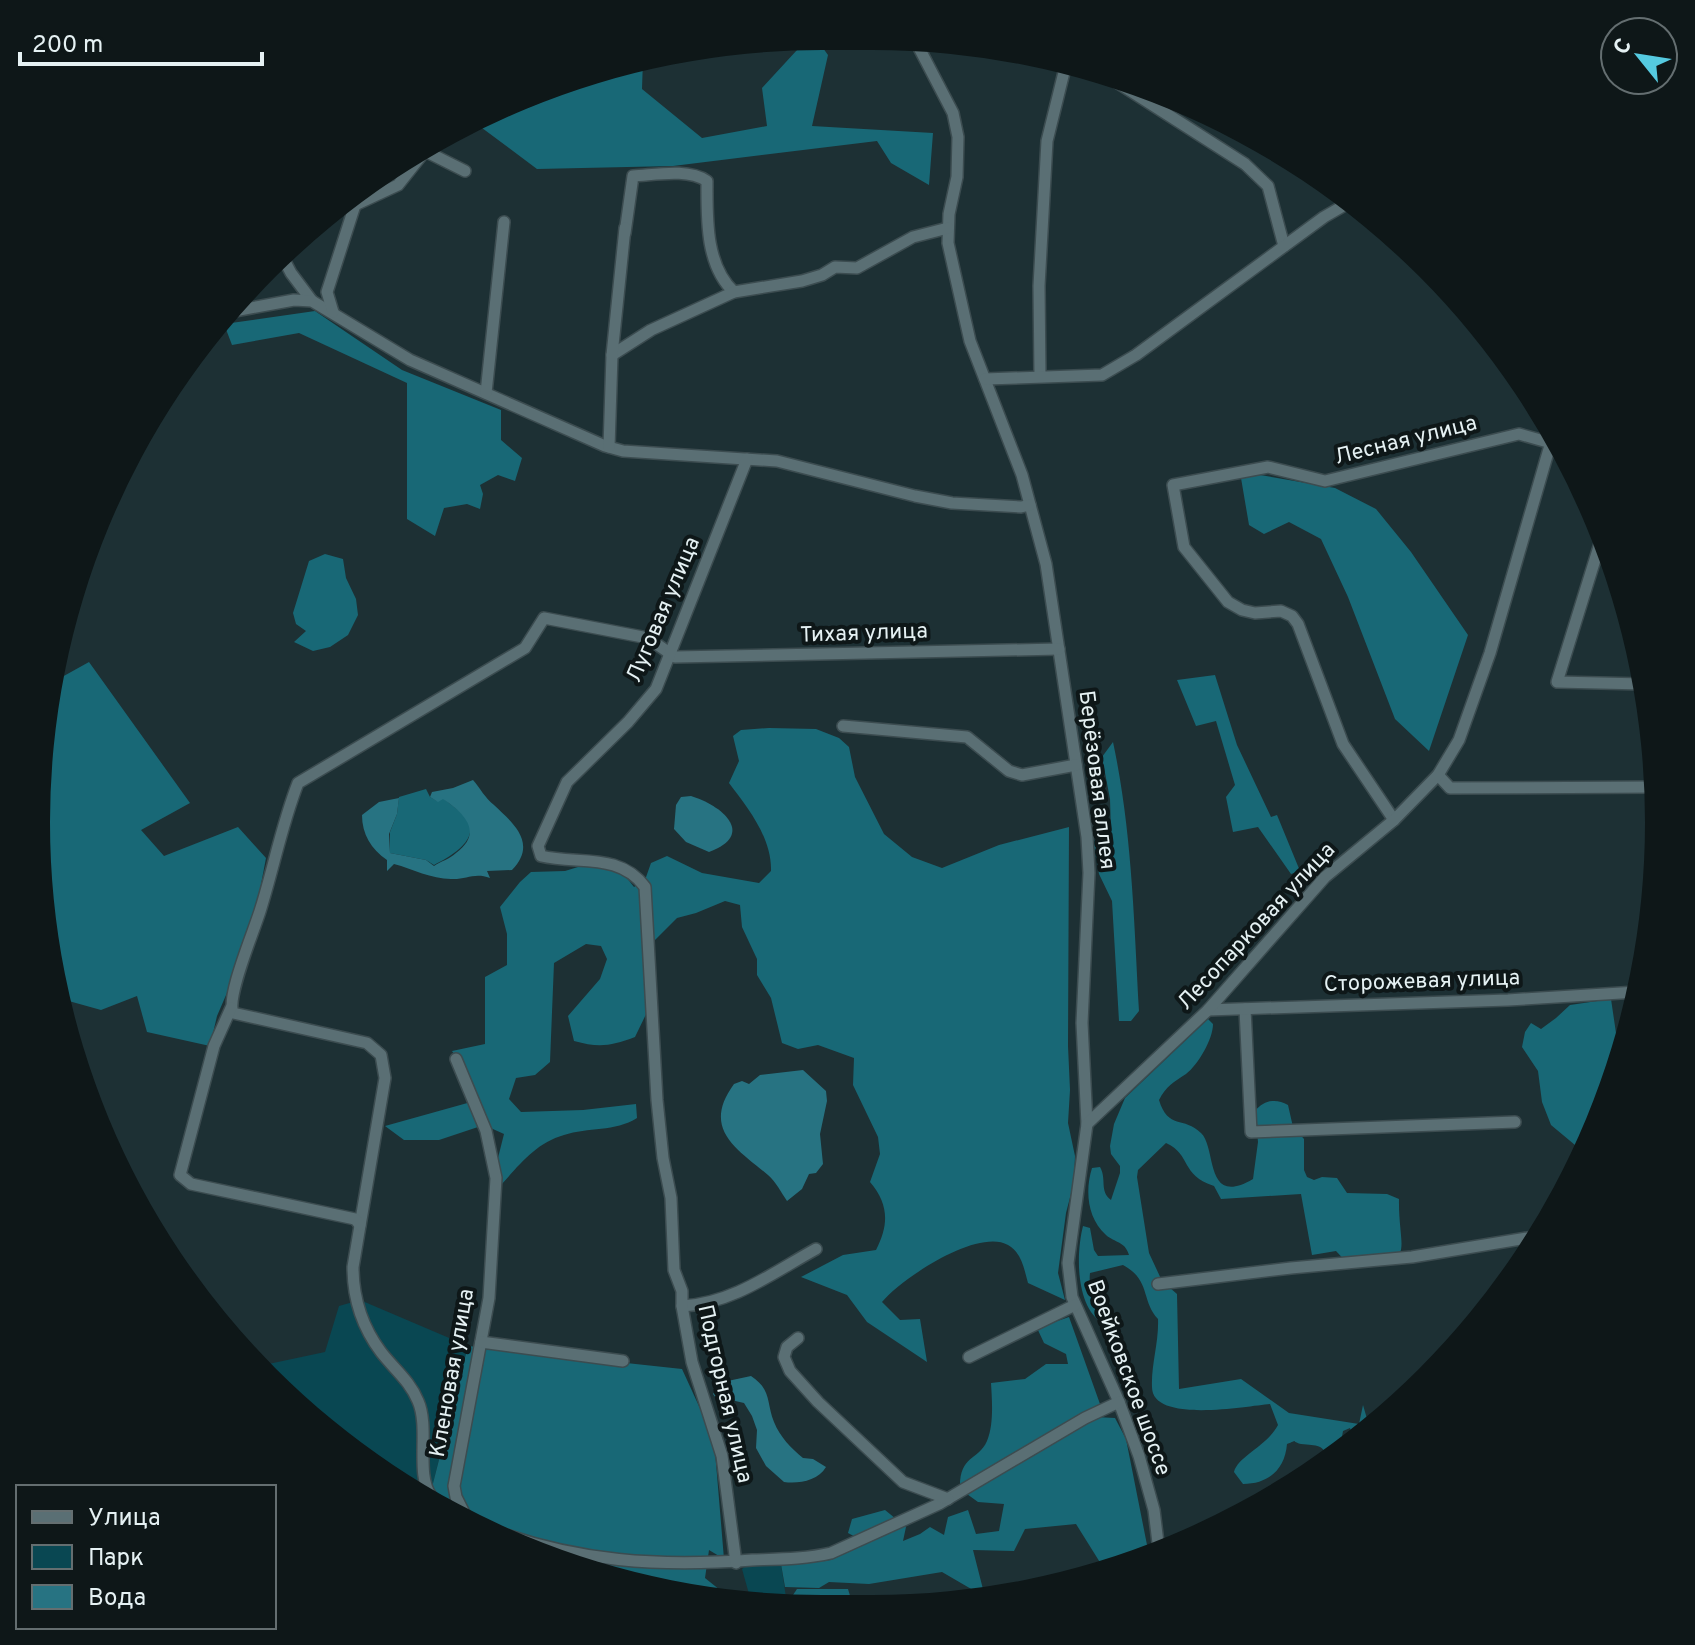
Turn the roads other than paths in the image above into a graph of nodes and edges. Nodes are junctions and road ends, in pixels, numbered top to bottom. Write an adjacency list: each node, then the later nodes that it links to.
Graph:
1 (921, 52): 11 (street)
2 (1064, 74): 20 (street)
3 (1145, 100): 12 (street)
4 (433, 155): 6 (street)
5 (411, 169): 7 (street)
6 (465, 171)
7 (374, 194)
8 (1341, 208): 12 (street)
9 (349, 212): 14 (street)
10 (504, 222): 22 (street)
11 (948, 228): 15 (street); 21 (street)
12 (1284, 246): 20 (street)
13 (287, 266): 16 (street)
14 (327, 292): 16 (street); 18 (street)
15 (734, 292): 19 (street); 19 (street)
16 (312, 301): 17 (street); 18 (street)
17 (246, 309)
18 (333, 312): 22 (street)
19 (612, 355): 24 (street)
20 (1040, 376): 21 (street)
21 (985, 379): 27 (street)
22 (486, 393): 24 (street)
23 (1543, 438): 36 (street, Лесная улица)
24 (609, 447): 26 (street)
25 (1549, 450): 34 (street, Лесопарковая улица)
26 (747, 459): 27 (street); 30 (street, Луговая улица)
27 (1029, 499): 29 (street, Берёзовая аллея)
28 (1597, 555): 31 (street)
29 (1059, 649): 30 (street, Тихая улица); 33 (street, Берёзовая аллея)
30 (670, 654): 38 (street); 42 (street, Луговая улица)
31 (1632, 684)
32 (843, 726): 33 (street)
33 (1076, 765): 44 (street, Берёзовая аллея)
34 (1438, 775): 35 (street); 36 (street, Лесопарковая улица)
35 (1644, 787)
36 (1394, 820): 40 (street, Лесопарковая улица)
37 (1626, 993): 39 (street, Сторожевая улица)
38 (231, 1008): 45 (street, Кленовая улица); 45 (street)
39 (1245, 1009): 40 (street, Сторожевая улица); 43 (street)
40 (1208, 1010): 44 (street, Лесопарковая улица)
41 (456, 1059): 52 (street, Кленовая улица)
42 (658, 1092): 50 (street, Подгорная улица)
43 (1515, 1122)
44 (1087, 1124): 49 (street, Воейковское шоссе)
45 (360, 1225): 56 (street, Кленовая улица)
46 (1523, 1239): 48 (street)
47 (816, 1249): 50 (street)
48 (1158, 1284)
49 (1075, 1305): 53 (street); 55 (street, Воейковское шоссе)
50 (682, 1306): 61 (street, Подгорная улица)
51 (798, 1338): 57 (street)
52 (481, 1342): 54 (street); 58 (street, Кленовая улица)
53 (969, 1357)
54 (623, 1361)
55 (1119, 1402): 57 (street); 59 (street, Воейковское шоссе)
56 (427, 1486)
57 (948, 1499): 61 (street)
58 (460, 1504)
59 (1158, 1540)
60 (570, 1552): 61 (street)
61 (736, 1563)

